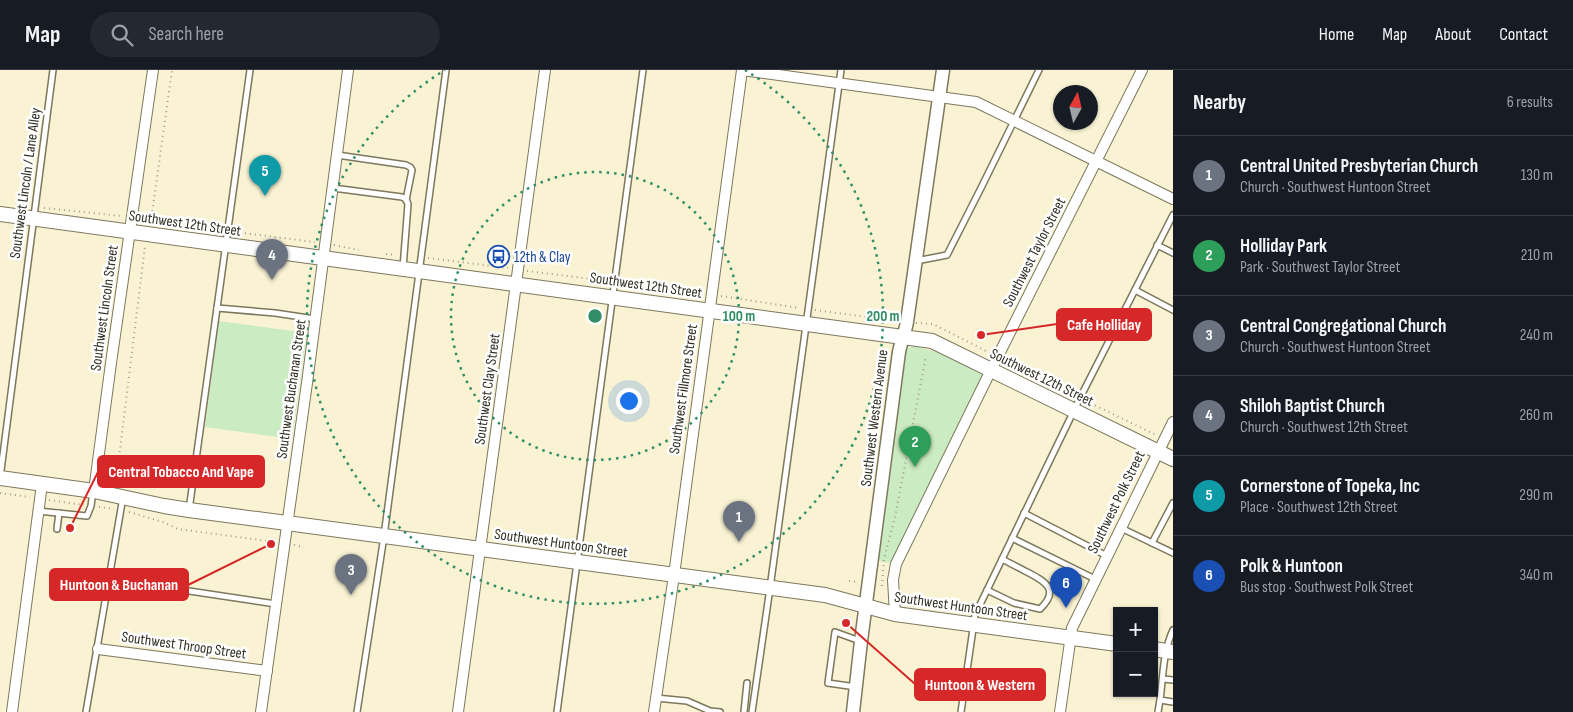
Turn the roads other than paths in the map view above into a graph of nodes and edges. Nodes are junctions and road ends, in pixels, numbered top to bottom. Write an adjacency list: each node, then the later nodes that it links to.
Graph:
1 (53, 70): 21 (lane, Southwest Lincoln / Lane Alley)
2 (153, 70): 25 (street, Southwest Lincoln Street)
3 (250, 70): 27 (lane)
4 (348, 70): 16 (street, Southwest Buchanan Street)
5 (446, 70): 33 (lane)
6 (545, 70): 34 (street, Southwest Clay Street)
7 (643, 70): 36 (lane)
8 (742, 70): 13 (street); 38 (street, Southwest Fillmore Street)
9 (840, 70): 13 (lane)
10 (943, 70): 14 (street, Southwest Western Avenue)
11 (1039, 70): 15 (lane)
12 (1142, 70): 17 (street, Southwest Taylor Street)
13 (839, 84): 14 (street); 41 (lane)
14 (939, 96): 15 (street); 31 (street, Southwest Western Avenue)
15 (1014, 120): 17 (street); 31 (lane)
16 (337, 155): 18 (street, Southwest Buchanan Street); 20 (lane)
17 (1096, 161): 19 (street); 43 (street, Southwest Taylor Street)
18 (333, 188): 20 (lane); 30 (street, Southwest Buchanan Street)
19 (1173, 199)
20 (406, 200): 32 (lane)
21 (34, 213): 22 (main road, Southwest 12th Street); 25 (main road, Southwest 12th Street); 48 (lane, Southwest Lincoln / Lane Alley)
22 (0, 214)
23 (1173, 215): 24 (lane)
24 (1166, 229): 26 (lane); 28 (lane)
25 (130, 232): 27 (main road, Southwest 12th Street); 50 (street, Southwest Lincoln Street)
26 (1173, 232)
27 (226, 245): 30 (main road, Southwest 12th Street); 37 (lane)
28 (1157, 245): 29 (lane); 35 (lane)
29 (1173, 253)
30 (324, 258): 32 (main road, Southwest 12th Street); 40 (street, Southwest Buchanan Street)
31 (915, 261): 42 (street, Southwest Western Avenue)
32 (403, 262): 33 (main road, Southwest 12th Street)
33 (421, 264): 34 (main road, Southwest 12th Street); 60 (lane)
34 (516, 284): 36 (main road, Southwest 12th Street); 63 (street, Southwest Clay Street)
35 (1135, 290): 39 (lane); 44 (lane)
36 (613, 297): 38 (main road, Southwest 12th Street); 67 (lane)
37 (218, 308): 40 (lane); 54 (lane)
38 (709, 310): 41 (main road, Southwest 12th Street); 68 (street, Southwest Fillmore Street)
39 (1173, 310)
40 (316, 319): 57 (street, Southwest Buchanan Street)
41 (806, 324): 42 (main road, Southwest 12th Street); 71 (lane)
42 (904, 337): 43 (main road, Southwest 12th Street); 74 (street, Southwest Western Avenue)
43 (992, 370): 44 (main road, Southwest 12th Street); 75 (street, Southwest Taylor Street)
44 (1074, 411): 46 (main road, Southwest 12th Street); 56 (lane)
45 (1173, 422): 46 (street, Southwest Polk Street)
46 (1158, 452): 47 (main road, Southwest 12th Street); 58 (street, Southwest Polk Street)
47 (1173, 460)
48 (0, 478): 49 (main road, Southwest Huntoon Street)
49 (42, 484): 50 (main road, Southwest Huntoon Street); 53 (street)
50 (94, 491): 51 (main road, Southwest Huntoon Street); 55 (lane)
51 (122, 503): 54 (main road, Southwest Huntoon Street); 69 (lane)
52 (1173, 503): 62 (lane)
53 (38, 510): 55 (lane); 91 (street)
54 (189, 510): 57 (main road, Southwest Huntoon Street)
55 (59, 513): 59 (lane)
56 (1024, 513): 61 (lane); 65 (lane)
57 (288, 523): 60 (main road, Southwest Huntoon Street); 73 (street, Southwest Buchanan Street)
58 (1121, 528): 62 (lane); 65 (street, Southwest Polk Street)
59 (56, 529)
60 (384, 536): 63 (main road, Southwest Huntoon Street); 94 (lane)
61 (1012, 538): 66 (lane); 70 (lane)
62 (1152, 543): 64 (lane)
63 (480, 549): 67 (main road, Southwest Huntoon Street); 95 (street, Southwest Clay Street)
64 (1173, 553)
65 (1107, 556): 70 (street, Southwest Polk Street)
66 (1002, 559): 72 (lane); 72 (lane)
67 (577, 562): 68 (main road, Southwest Huntoon Street); 96 (lane)
68 (674, 575): 71 (main road, Southwest Huntoon Street); 88 (street, Southwest Fillmore Street)
69 (109, 579): 73 (lane); 81 (lane)
70 (1095, 579): 78 (street, Southwest Polk Street)
71 (770, 588): 74 (main road, Southwest Huntoon Street); 100 (lane)
72 (987, 590): 76 (lane)
73 (276, 604): 83 (street, Southwest Buchanan Street)
74 (866, 607): 75 (main road, Southwest Huntoon Street); 79 (street, Southwest Western Avenue)
75 (895, 614): 76 (main road, Southwest Huntoon Street)
76 (974, 625): 78 (main road, Southwest Huntoon Street); 102 (lane)
77 (1173, 630): 82 (lane)
78 (1071, 638): 80 (main road, Southwest Huntoon Street); 103 (street, Southwest Polk Street)
79 (861, 642): 87 (street, Southwest Western Avenue); 87 (lane)
80 (1113, 643)
81 (98, 649): 83 (street, Southwest Throop Street); 92 (lane)
82 (1164, 651): 84 (lane)
83 (267, 671): 93 (street, Southwest Buchanan Street)
84 (1162, 679): 85 (lane); 89 (lane)
85 (1173, 680)
86 (748, 683): 99 (lane)
87 (856, 687): 101 (street, Southwest Western Avenue)
88 (656, 698): 97 (street, Southwest Fillmore Street); 98 (lane)
89 (1160, 700): 90 (lane); 104 (lane)
90 (1173, 702)
91 (12, 712)
92 (86, 712)
93 (261, 712)
94 (357, 712)
95 (458, 712)
96 (557, 712)
97 (654, 712)
98 (720, 712)
99 (744, 712)
100 (752, 712)
101 (853, 712)
102 (961, 712)
103 (1060, 712)
104 (1158, 712)

